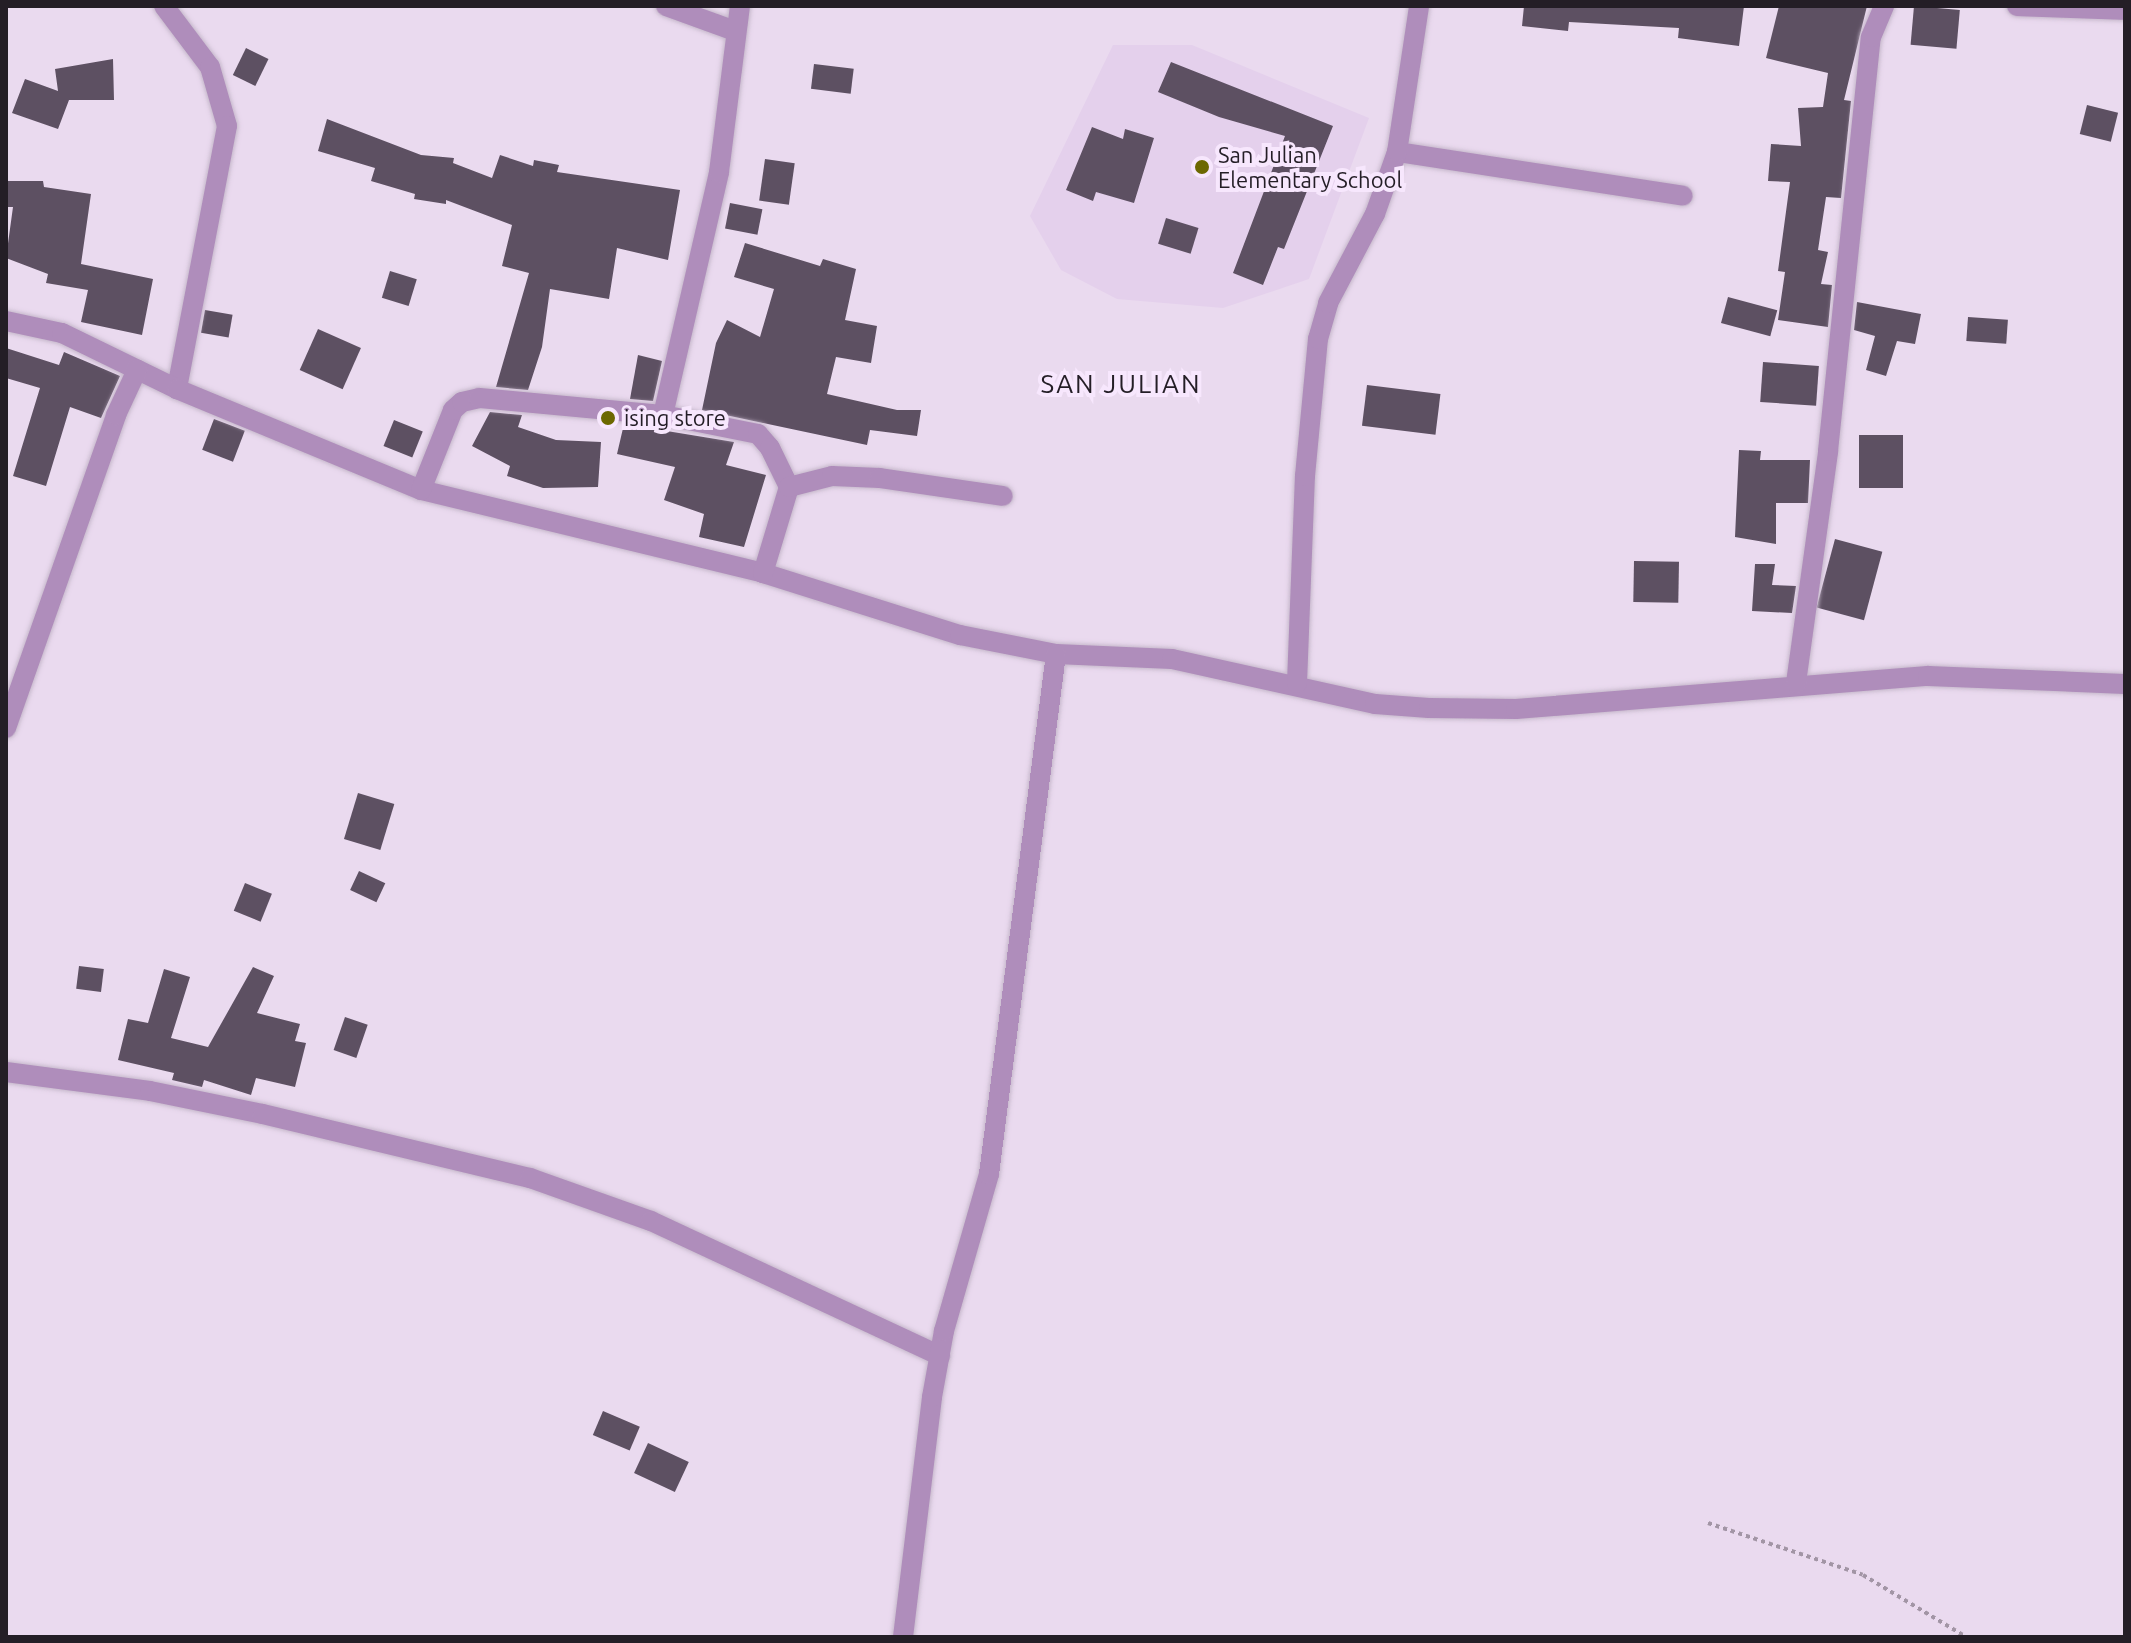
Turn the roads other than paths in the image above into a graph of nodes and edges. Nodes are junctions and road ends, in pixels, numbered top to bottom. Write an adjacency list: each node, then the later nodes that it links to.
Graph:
1 (164, 6): 14 (street)
2 (666, 6): 9 (street)
3 (740, 6): 9 (street)
4 (1419, 6): 10 (street)
5 (1884, 6): 22 (street)
6 (2017, 6): 7 (street)
7 (2066, 8): 8 (street)
8 (2125, 10)
9 (735, 31): 15 (street)
10 (1397, 152): 11 (street); 21 (street)
11 (1683, 196)
12 (6, 321): 13 (street)
13 (137, 370): 14 (street); 24 (street)
14 (177, 389): 17 (street)
15 (663, 415): 16 (street); 17 (street)
16 (789, 487): 18 (street); 19 (street)
17 (421, 490): 19 (street)
18 (1003, 496)
19 (763, 573): 20 (street)
20 (1056, 654): 21 (street); 26 (street)
21 (1297, 683): 22 (street)
22 (1796, 683): 23 (street)
23 (2125, 684)
24 (6, 728)
25 (6, 1072): 26 (street)
26 (940, 1356): 27 (street)
27 (903, 1637)

